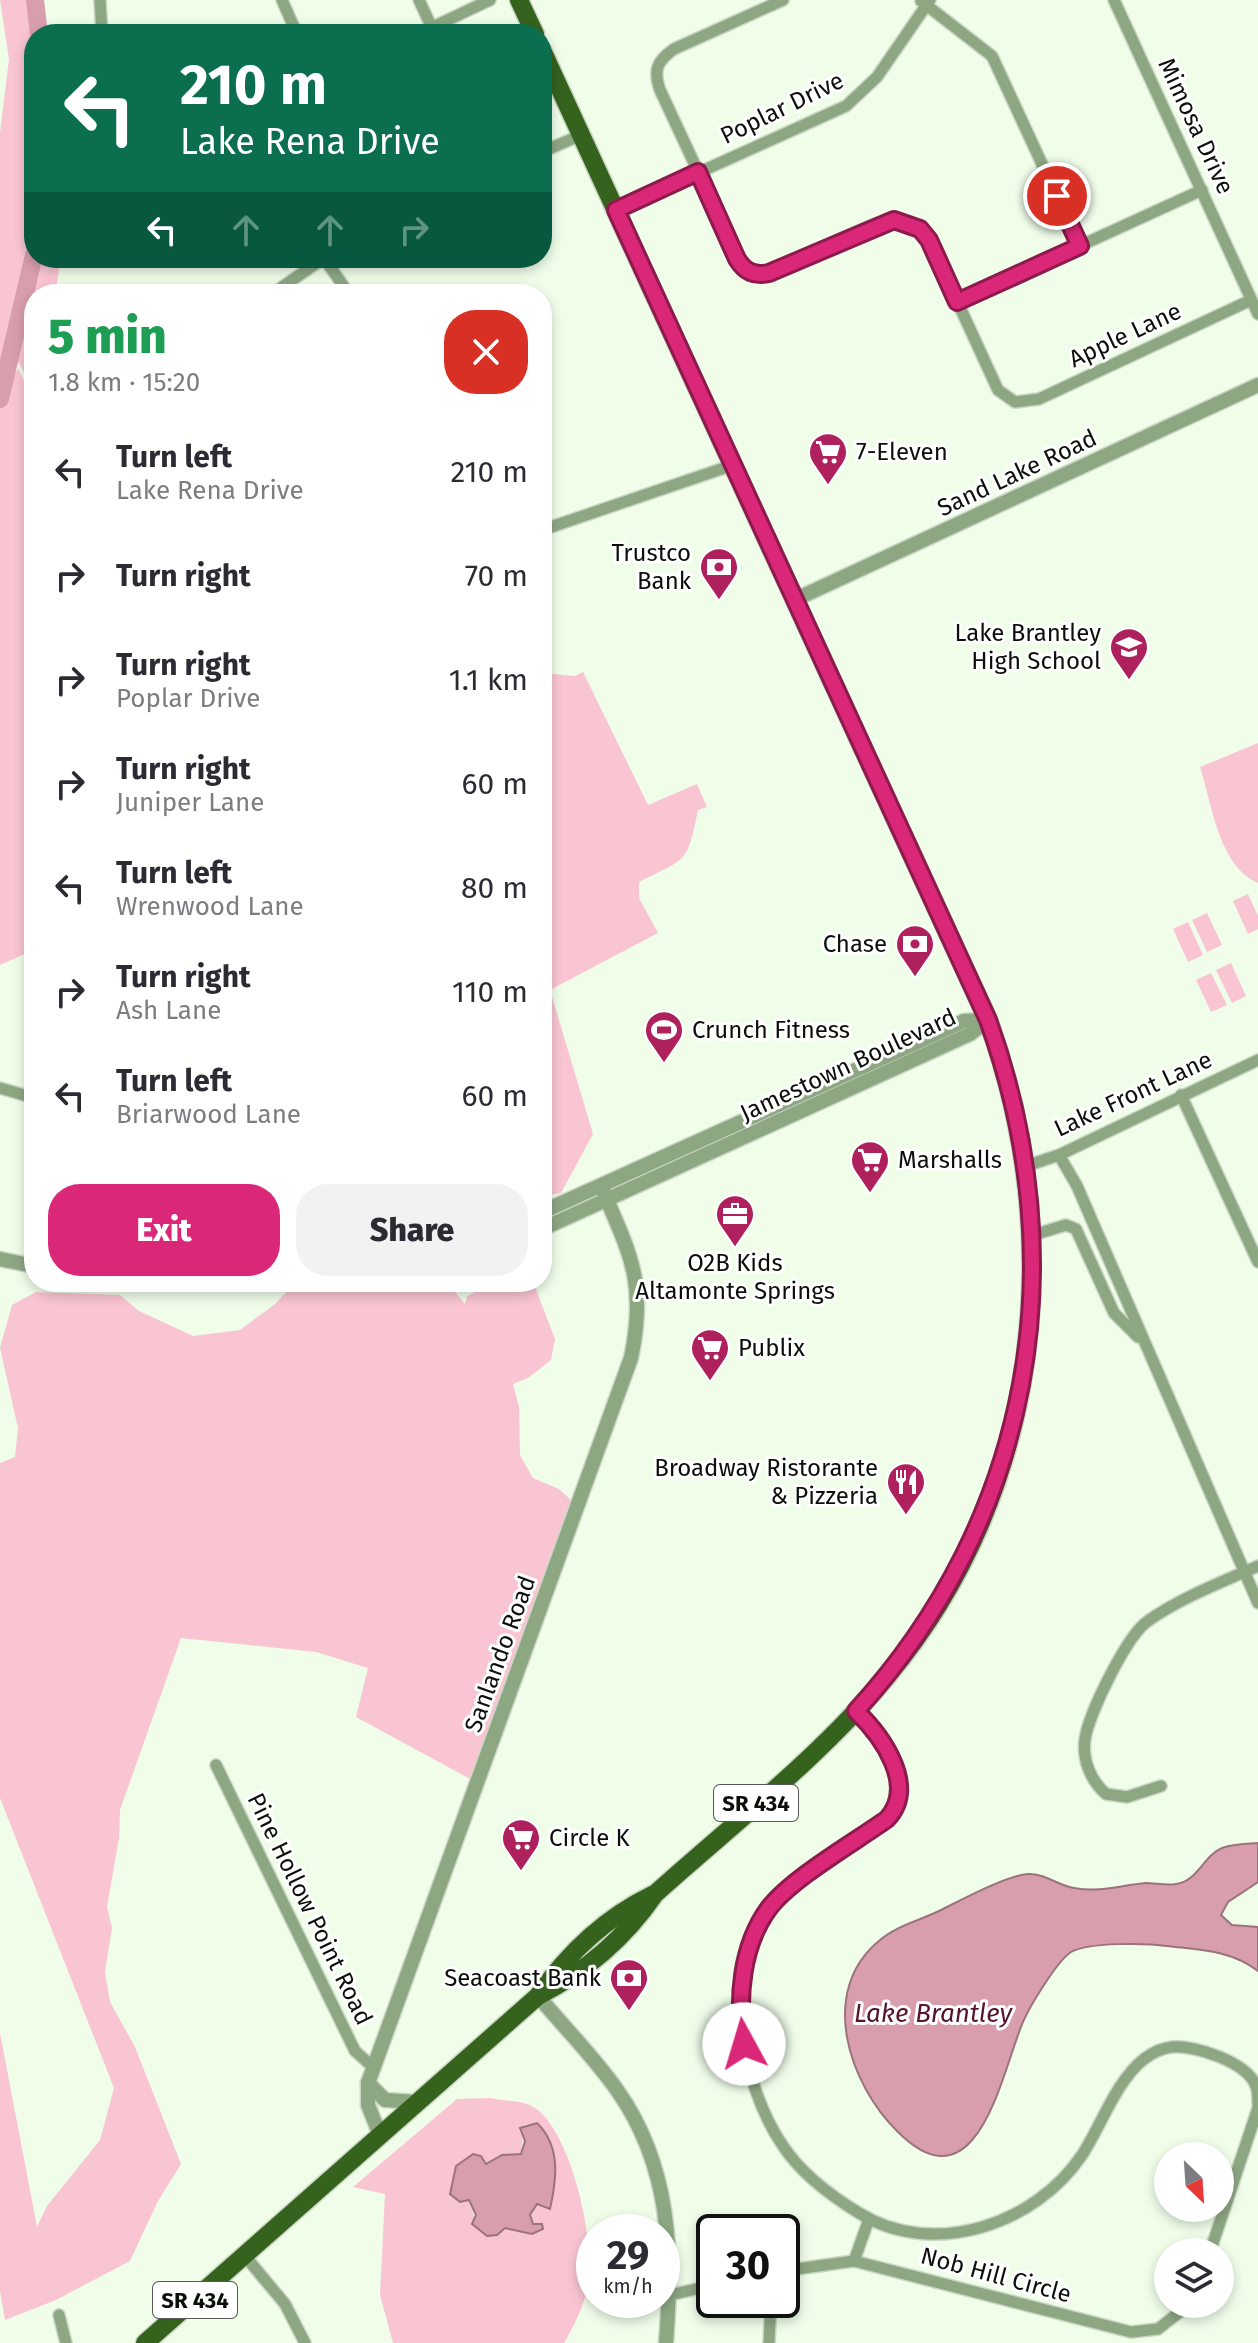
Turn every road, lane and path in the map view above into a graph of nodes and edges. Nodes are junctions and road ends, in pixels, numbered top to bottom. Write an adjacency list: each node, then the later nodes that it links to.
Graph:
1 (100, 0): 9 (street)
2 (282, 0): 10 (street)
3 (419, 0): 11 (street)
4 (490, 0): 12 (street)
5 (519, 0): 13 (main road)
6 (783, 0): 17 (street)
7 (1114, 0): 18 (street, Mimosa Drive)
8 (926, 1): 17 (street, Poplar Drive); 20 (street)
9 (101, 24)
10 (293, 24)
11 (430, 24)
12 (440, 24)
13 (530, 24)
14 (552, 72): 15 (main road, SR 434)
15 (581, 135): 16 (street); 19 (main road, SR 434)
16 (552, 148)
17 (698, 172): 19 (street, Poplar Drive); 24 (street)
18 (1202, 190): 20 (street); 23 (street, Mimosa Drive)
19 (616, 210): 27 (main road, SR 434)
20 (1080, 246): 24 (street)
21 (310, 268): 22 (street)
22 (286, 284)
23 (1251, 300): 24 (street, Apple Lane); 25 (street, Mimosa Drive)
24 (957, 302)
25 (1258, 314)
26 (1258, 385): 29 (street, Sand Lake Road)
27 (733, 465): 28 (street); 29 (main road, SR 434)
28 (552, 527)
29 (794, 600): 30 (main road, SR 434)
30 (988, 1020): 36 (main road, SR 434); 37 (street, Jamestown Boulevard)
31 (1258, 1060): 34 (street, Lake Front Lane)
32 (0, 1088): 33 (street)
33 (24, 1095)
34 (1181, 1095): 35 (street, Lake Front Lane); 42 (street)
35 (1059, 1155): 36 (street, Lake Front Lane); 44 (street)
36 (1026, 1166): 40 (main road, SR 434)
37 (604, 1193): 38 (street, Jamestown Boulevard); 39 (street, Jamestown Boulevard); 52 (street, Sanlando Road)
38 (552, 1209)
39 (552, 1223)
40 (1033, 1235): 44 (street); 48 (main road, SR 434)
41 (0, 1259): 43 (street)
42 (1258, 1262)
43 (24, 1264)
44 (1141, 1340): 46 (street)
45 (1258, 1566): 46 (street)
46 (1244, 1572): 47 (street); 50 (street)
47 (1258, 1603)
48 (856, 1711): 51 (main road, SR 434); 58 (street)
49 (216, 1765): 52 (street, Pine Hollow Point Road)
50 (1161, 1786)
51 (538, 1996): 54 (main road, SR 434); 57 (street)
52 (373, 2067): 53 (street, Sanlando Road)
53 (368, 2083): 54 (street); 56 (street, Sanlando Road)
54 (417, 2102): 56 (main road, SR 434)
55 (1258, 2106): 58 (street, Nob Hill Circle); 59 (street, Nob Hill Circle)
56 (380, 2135): 60 (main road, SR 434)
57 (665, 2214)
58 (869, 2219): 61 (street)
59 (1215, 2238)
60 (245, 2256): 68 (street); 70 (main road, SR 434)
61 (854, 2261): 62 (street, Nob Hill Circle); 67 (street, Nob Hill Circle)
62 (800, 2268)
63 (59, 2315): 69 (street)
64 (668, 2318): 71 (street)
65 (770, 2318): 72 (street)
66 (1172, 2318): 67 (street, Nob Hill Circle)
67 (1129, 2338)
68 (300, 2341)
69 (66, 2343)
70 (145, 2343)
71 (666, 2343)
72 (769, 2343)

